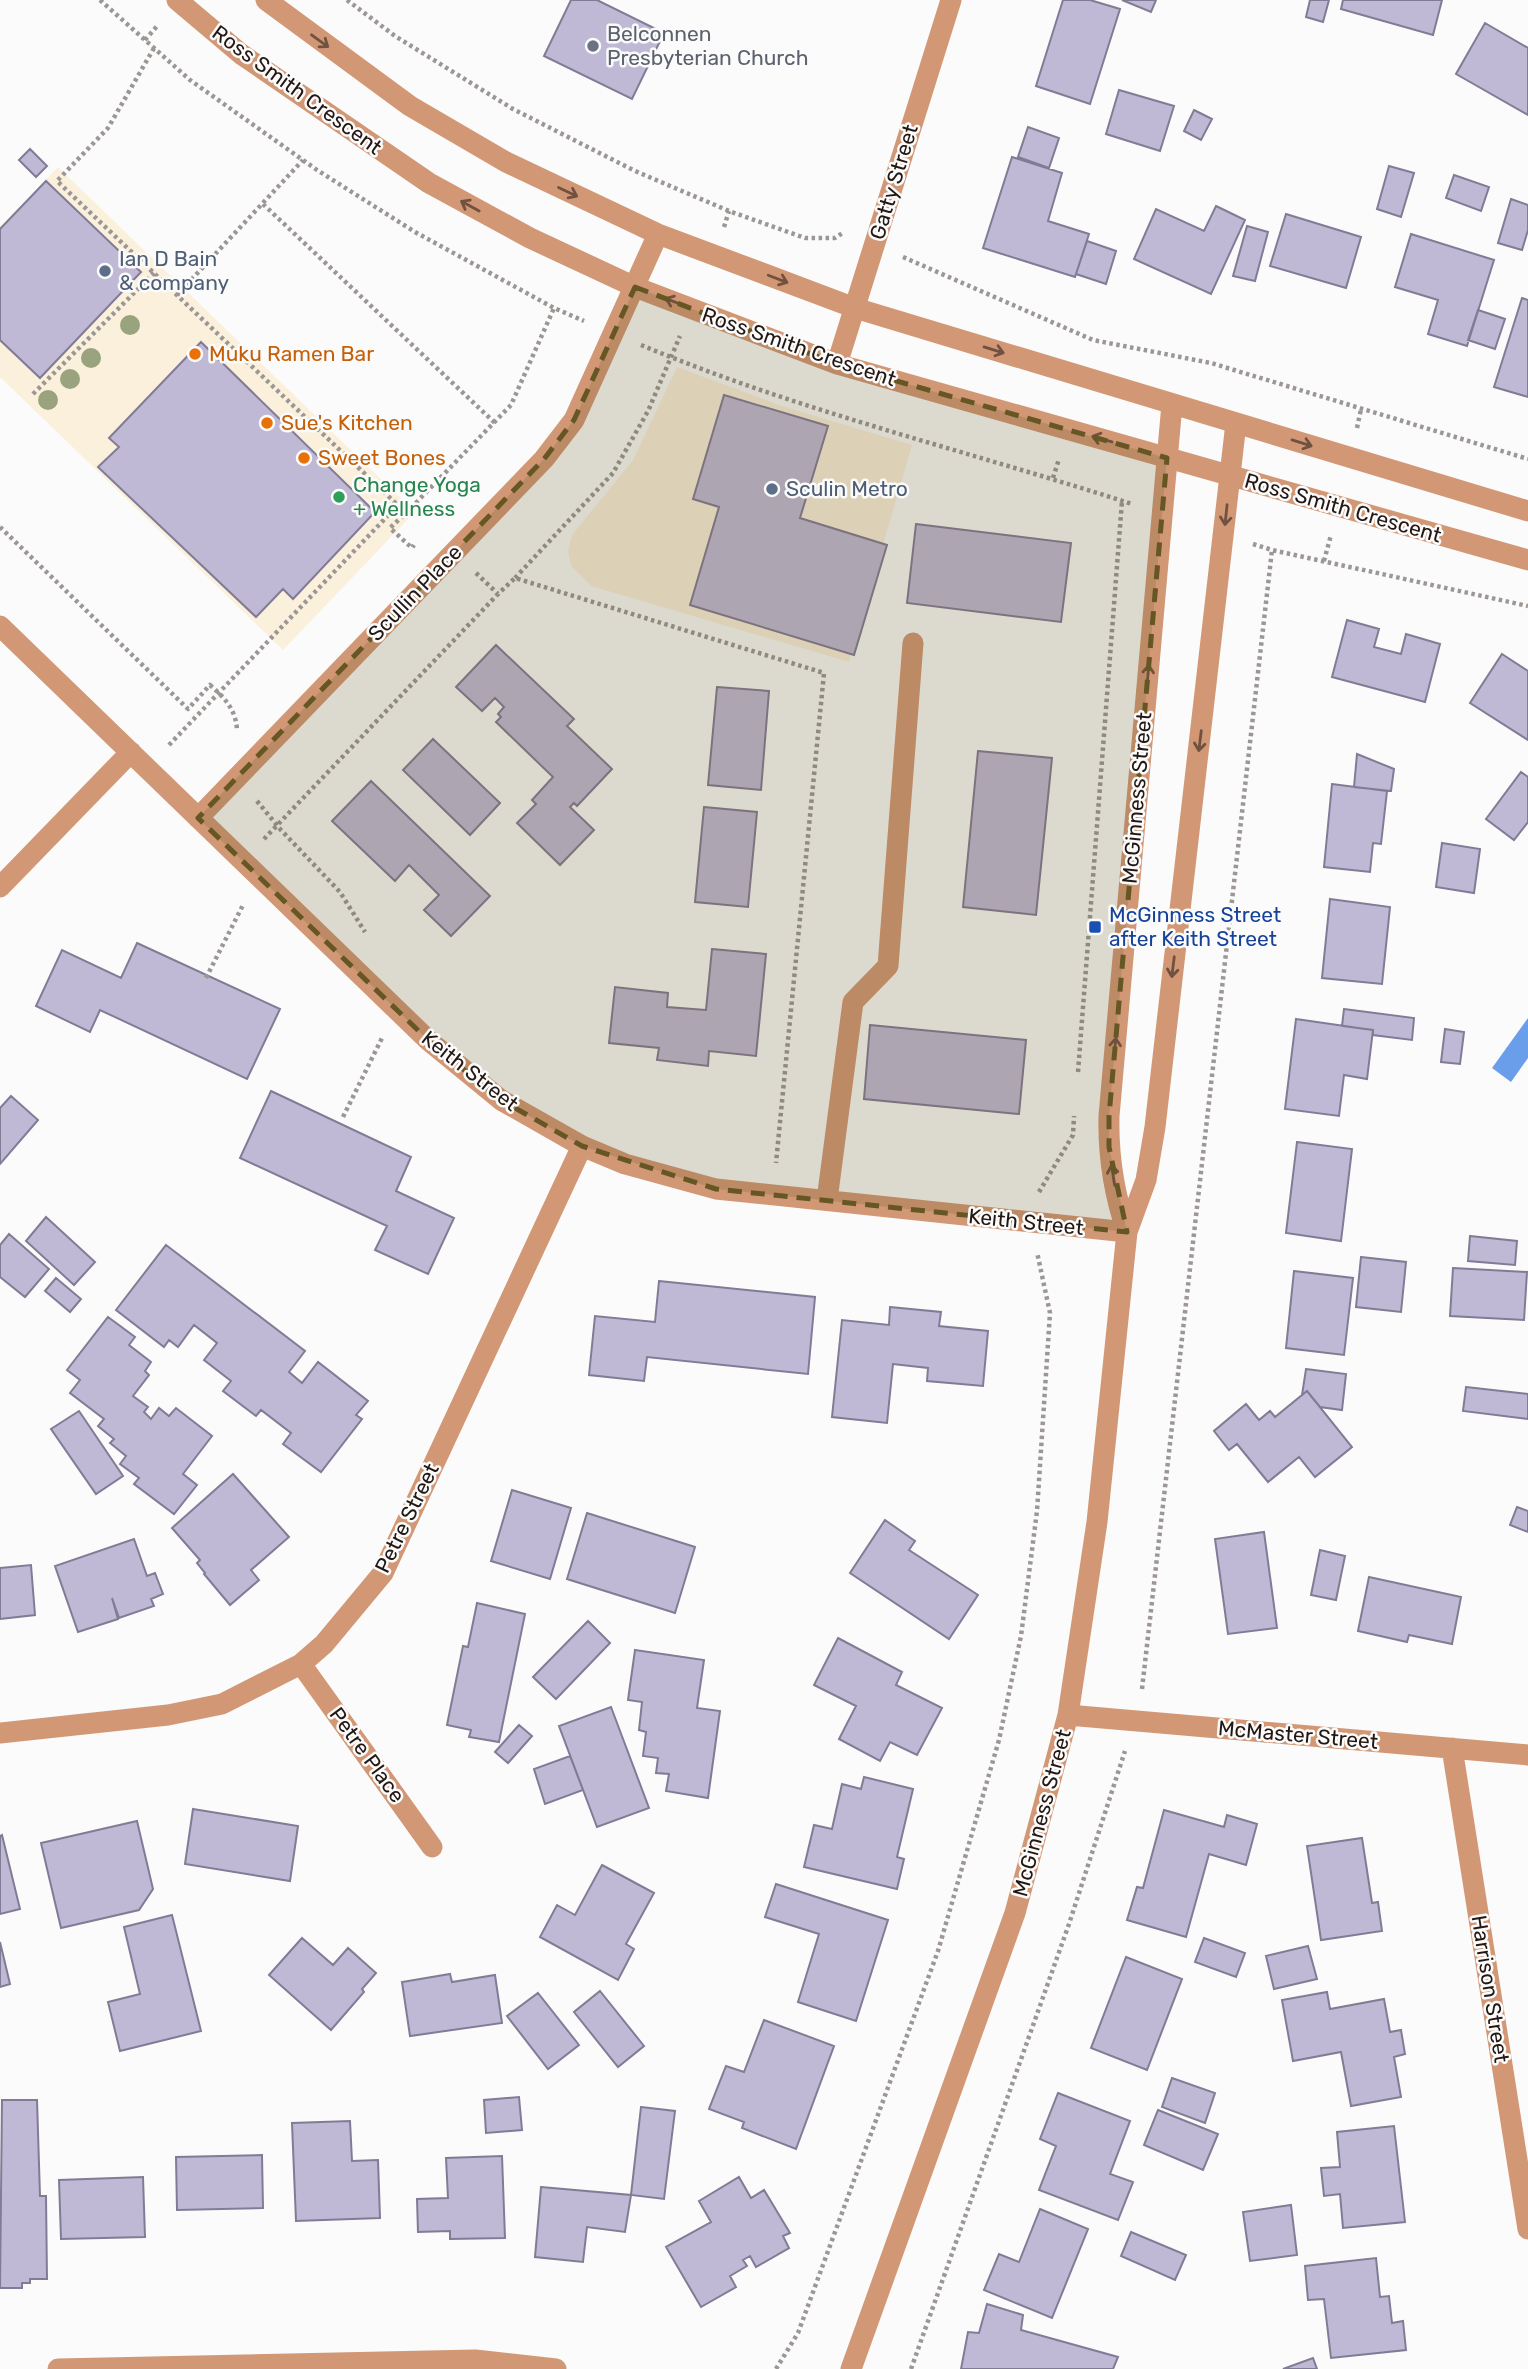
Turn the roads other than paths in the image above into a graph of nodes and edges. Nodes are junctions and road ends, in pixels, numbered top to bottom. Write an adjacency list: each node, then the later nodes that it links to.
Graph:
1 (177, 0): 5 (street, Ross Smith Crescent, one-way to 1)
2 (266, 0): 4 (street, one-way to 4)
3 (951, 0): 6 (street, Gatty Street)
4 (658, 234): 5 (street, Scullin Place); 6 (street, one-way to 6)
5 (635, 287): 7 (street, Ross Smith Crescent, one-way to 5); 17 (street, Scullin Place)
6 (855, 308): 7 (street, Gatty Street); 8 (street, one-way to 8)
7 (837, 364): 10 (street, Ross Smith Crescent, one-way to 7)
8 (1172, 404): 9 (street); 10 (street, McGinness Street)
9 (1236, 423): 11 (street, McGinness Street); 12 (street, one-way to 12)
10 (1167, 458): 11 (street, Ross Smith Crescent); 21 (street, McGinness Street, one-way to 10)
11 (1230, 476): 13 (street, Ross Smith Crescent); 21 (street, McGinness Street, one-way to 21)
12 (1528, 512)
13 (1528, 560)
14 (0, 626): 16 (street, Keith Street)
15 (913, 643): 20 (street)
16 (131, 752): 17 (street, Keith Street); 18 (street)
17 (198, 818): 19 (street, Keith Street)
18 (0, 887)
19 (582, 1146): 20 (street, Keith Street); 22 (street, Petre Street)
20 (827, 1200): 21 (street, Keith Street)
21 (1127, 1232): 23 (street, McGinness Street)
22 (301, 1664): 24 (street, Petre Street); 27 (street, Petre Place)
23 (1068, 1715): 25 (street, McMaster Street); 31 (street, McGinness Street)
24 (0, 1733)
25 (1452, 1748): 26 (street, McMaster Street); 28 (street, Harrison Street)
26 (1528, 1755)
27 (432, 1847)
28 (1528, 2229)
29 (58, 2369): 30 (street)
30 (556, 2369)
31 (851, 2369)

